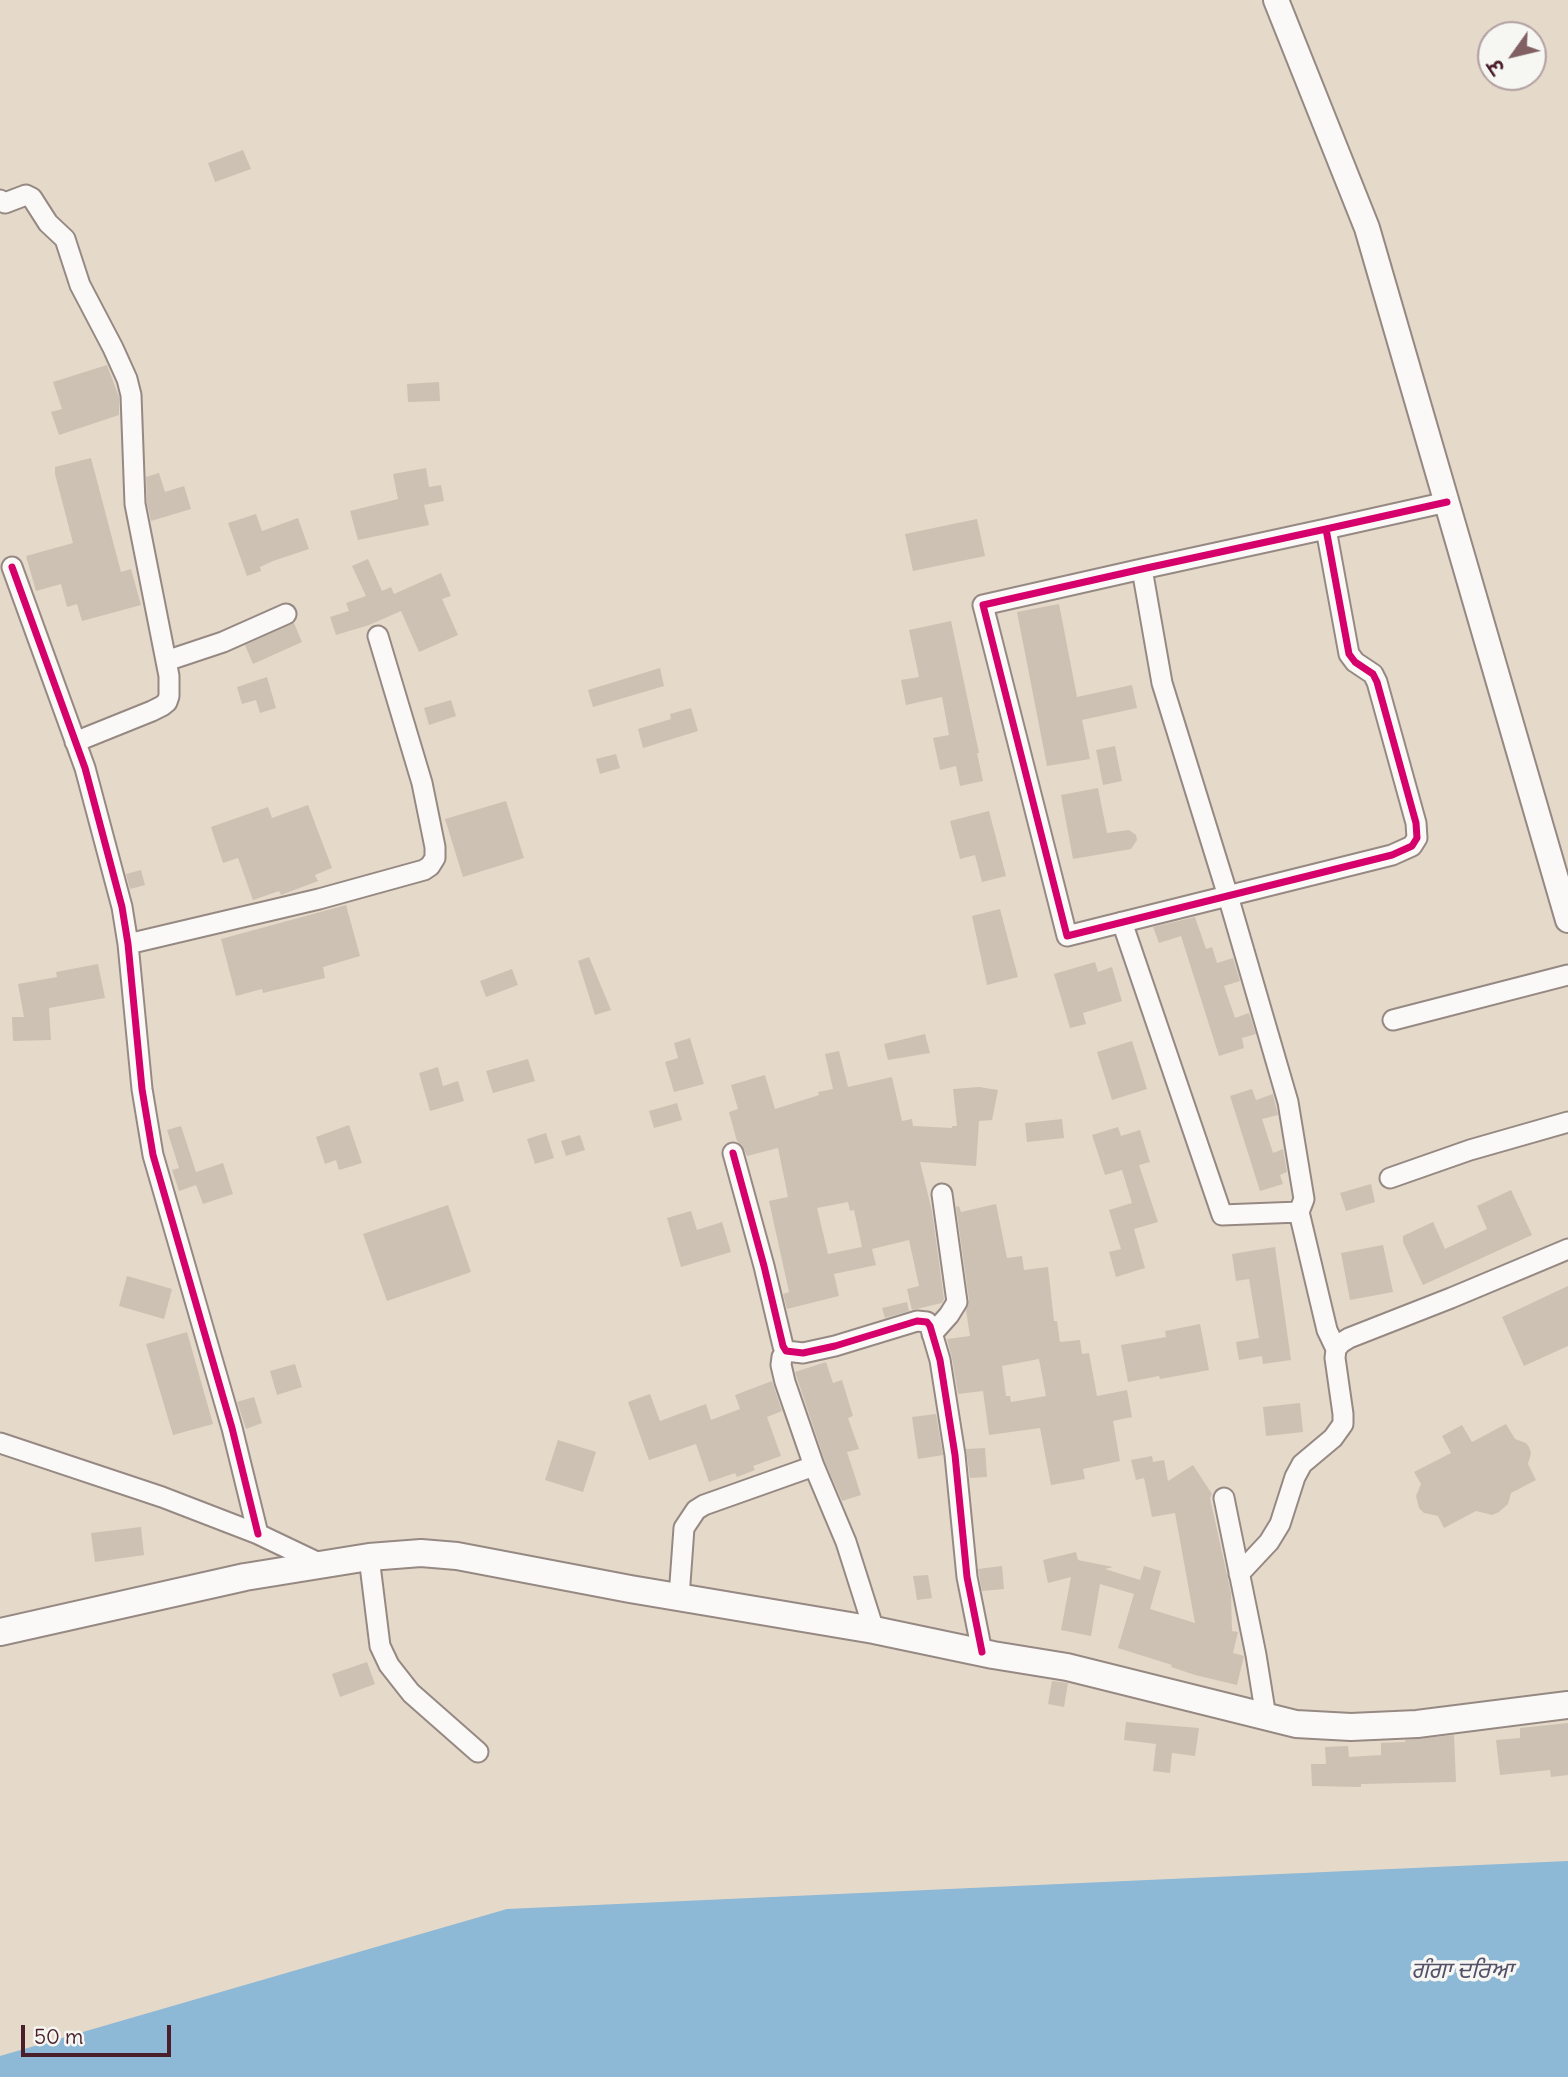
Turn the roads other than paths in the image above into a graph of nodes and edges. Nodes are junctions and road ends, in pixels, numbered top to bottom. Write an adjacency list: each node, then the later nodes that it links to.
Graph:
1 (1276, 0): 3 (street)
2 (0, 200): 9 (street)
3 (1447, 502): 4 (street); 12 (street)
4 (1326, 529): 6 (street); 11 (street)
5 (12, 567): 10 (street)
6 (1142, 569): 11 (street); 13 (street)
7 (286, 614): 9 (street)
8 (378, 636): 14 (street)
9 (166, 661): 10 (street)
10 (75, 742): 14 (street)
11 (1228, 896): 13 (street); 21 (street)
12 (1568, 920)
13 (1122, 922): 21 (street)
14 (128, 944): 29 (street)
15 (1568, 975): 16 (street)
16 (1393, 1020)
17 (1568, 1122): 19 (street)
18 (733, 1153): 25 (street)
19 (1390, 1178)
20 (942, 1194): 23 (street)
21 (1299, 1212): 24 (street)
22 (1568, 1249): 24 (street)
23 (932, 1334): 25 (street); 36 (street)
24 (1336, 1349): 32 (street)
25 (786, 1351): 27 (street)
26 (0, 1443): 29 (street)
27 (814, 1466): 33 (street); 34 (street)
28 (1224, 1498): 32 (street)
29 (258, 1534): 31 (street)
30 (369, 1557): 31 (main road); 33 (main road); 39 (street)
31 (323, 1565): 35 (main road)
32 (1239, 1574): 38 (street)
33 (679, 1597): 34 (main road)
34 (874, 1630): 36 (main road)
35 (0, 1632)
36 (982, 1652): 38 (main road)
37 (1568, 1705): 38 (main road)
38 (1266, 1717)
39 (478, 1752)

